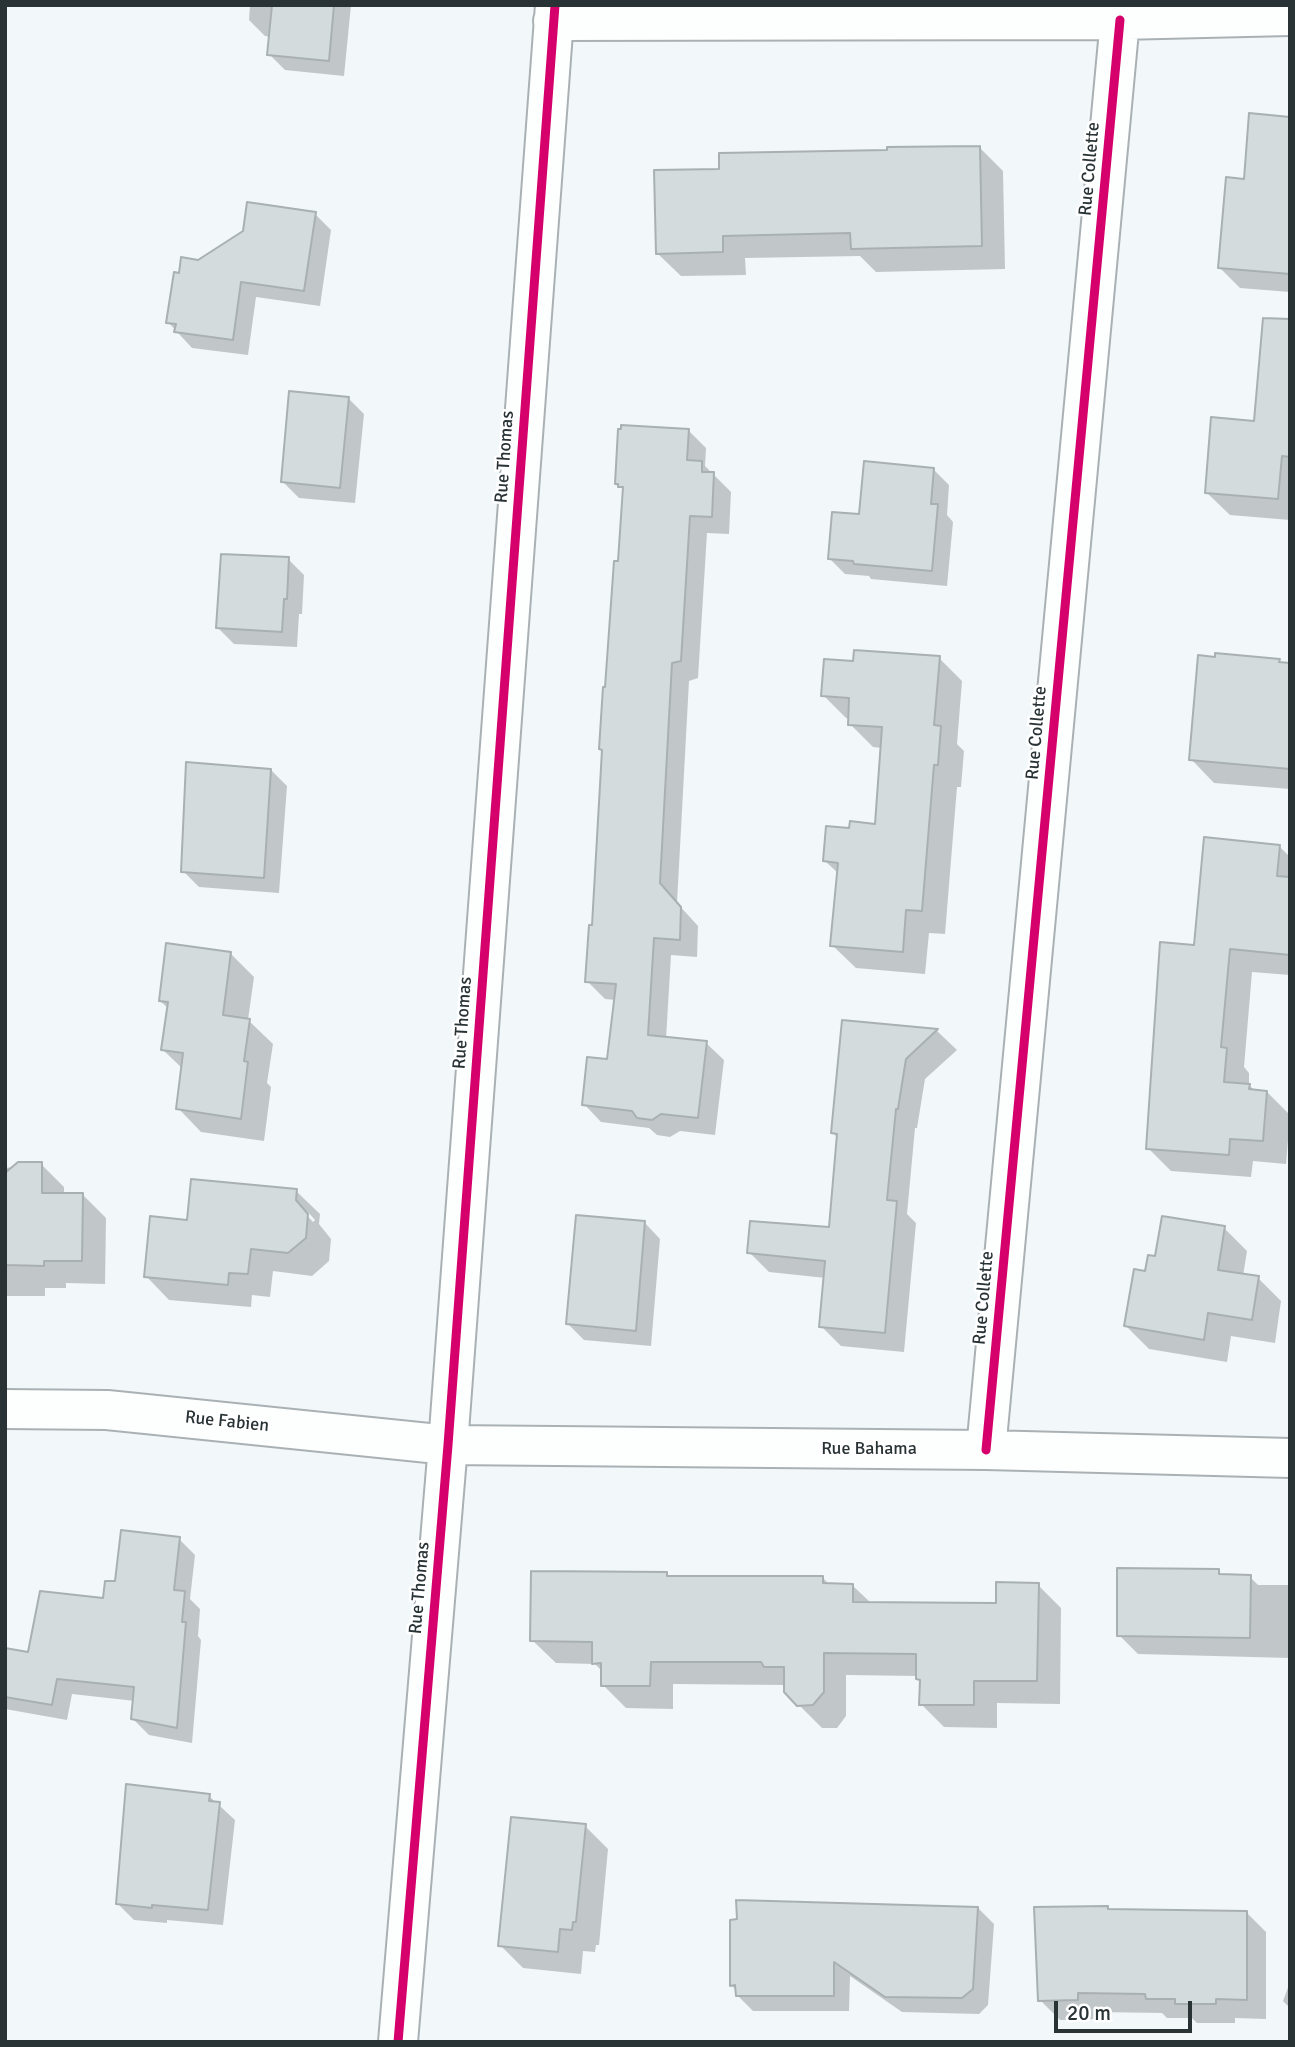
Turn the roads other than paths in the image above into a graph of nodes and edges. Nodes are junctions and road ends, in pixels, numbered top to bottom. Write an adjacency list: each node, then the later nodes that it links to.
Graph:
1 (554, 13): 3 (street); 5 (street, Rue Thomas)
2 (1290, 16): 3 (street)
3 (1120, 20): 6 (street, Rue Collette)
4 (5, 1409): 5 (street, Rue Fabien)
5 (448, 1445): 6 (street, Rue Bahama); 8 (street, Rue Thomas)
6 (986, 1450): 7 (street, Rue Bahama)
7 (1290, 1458)
8 (398, 2042)

